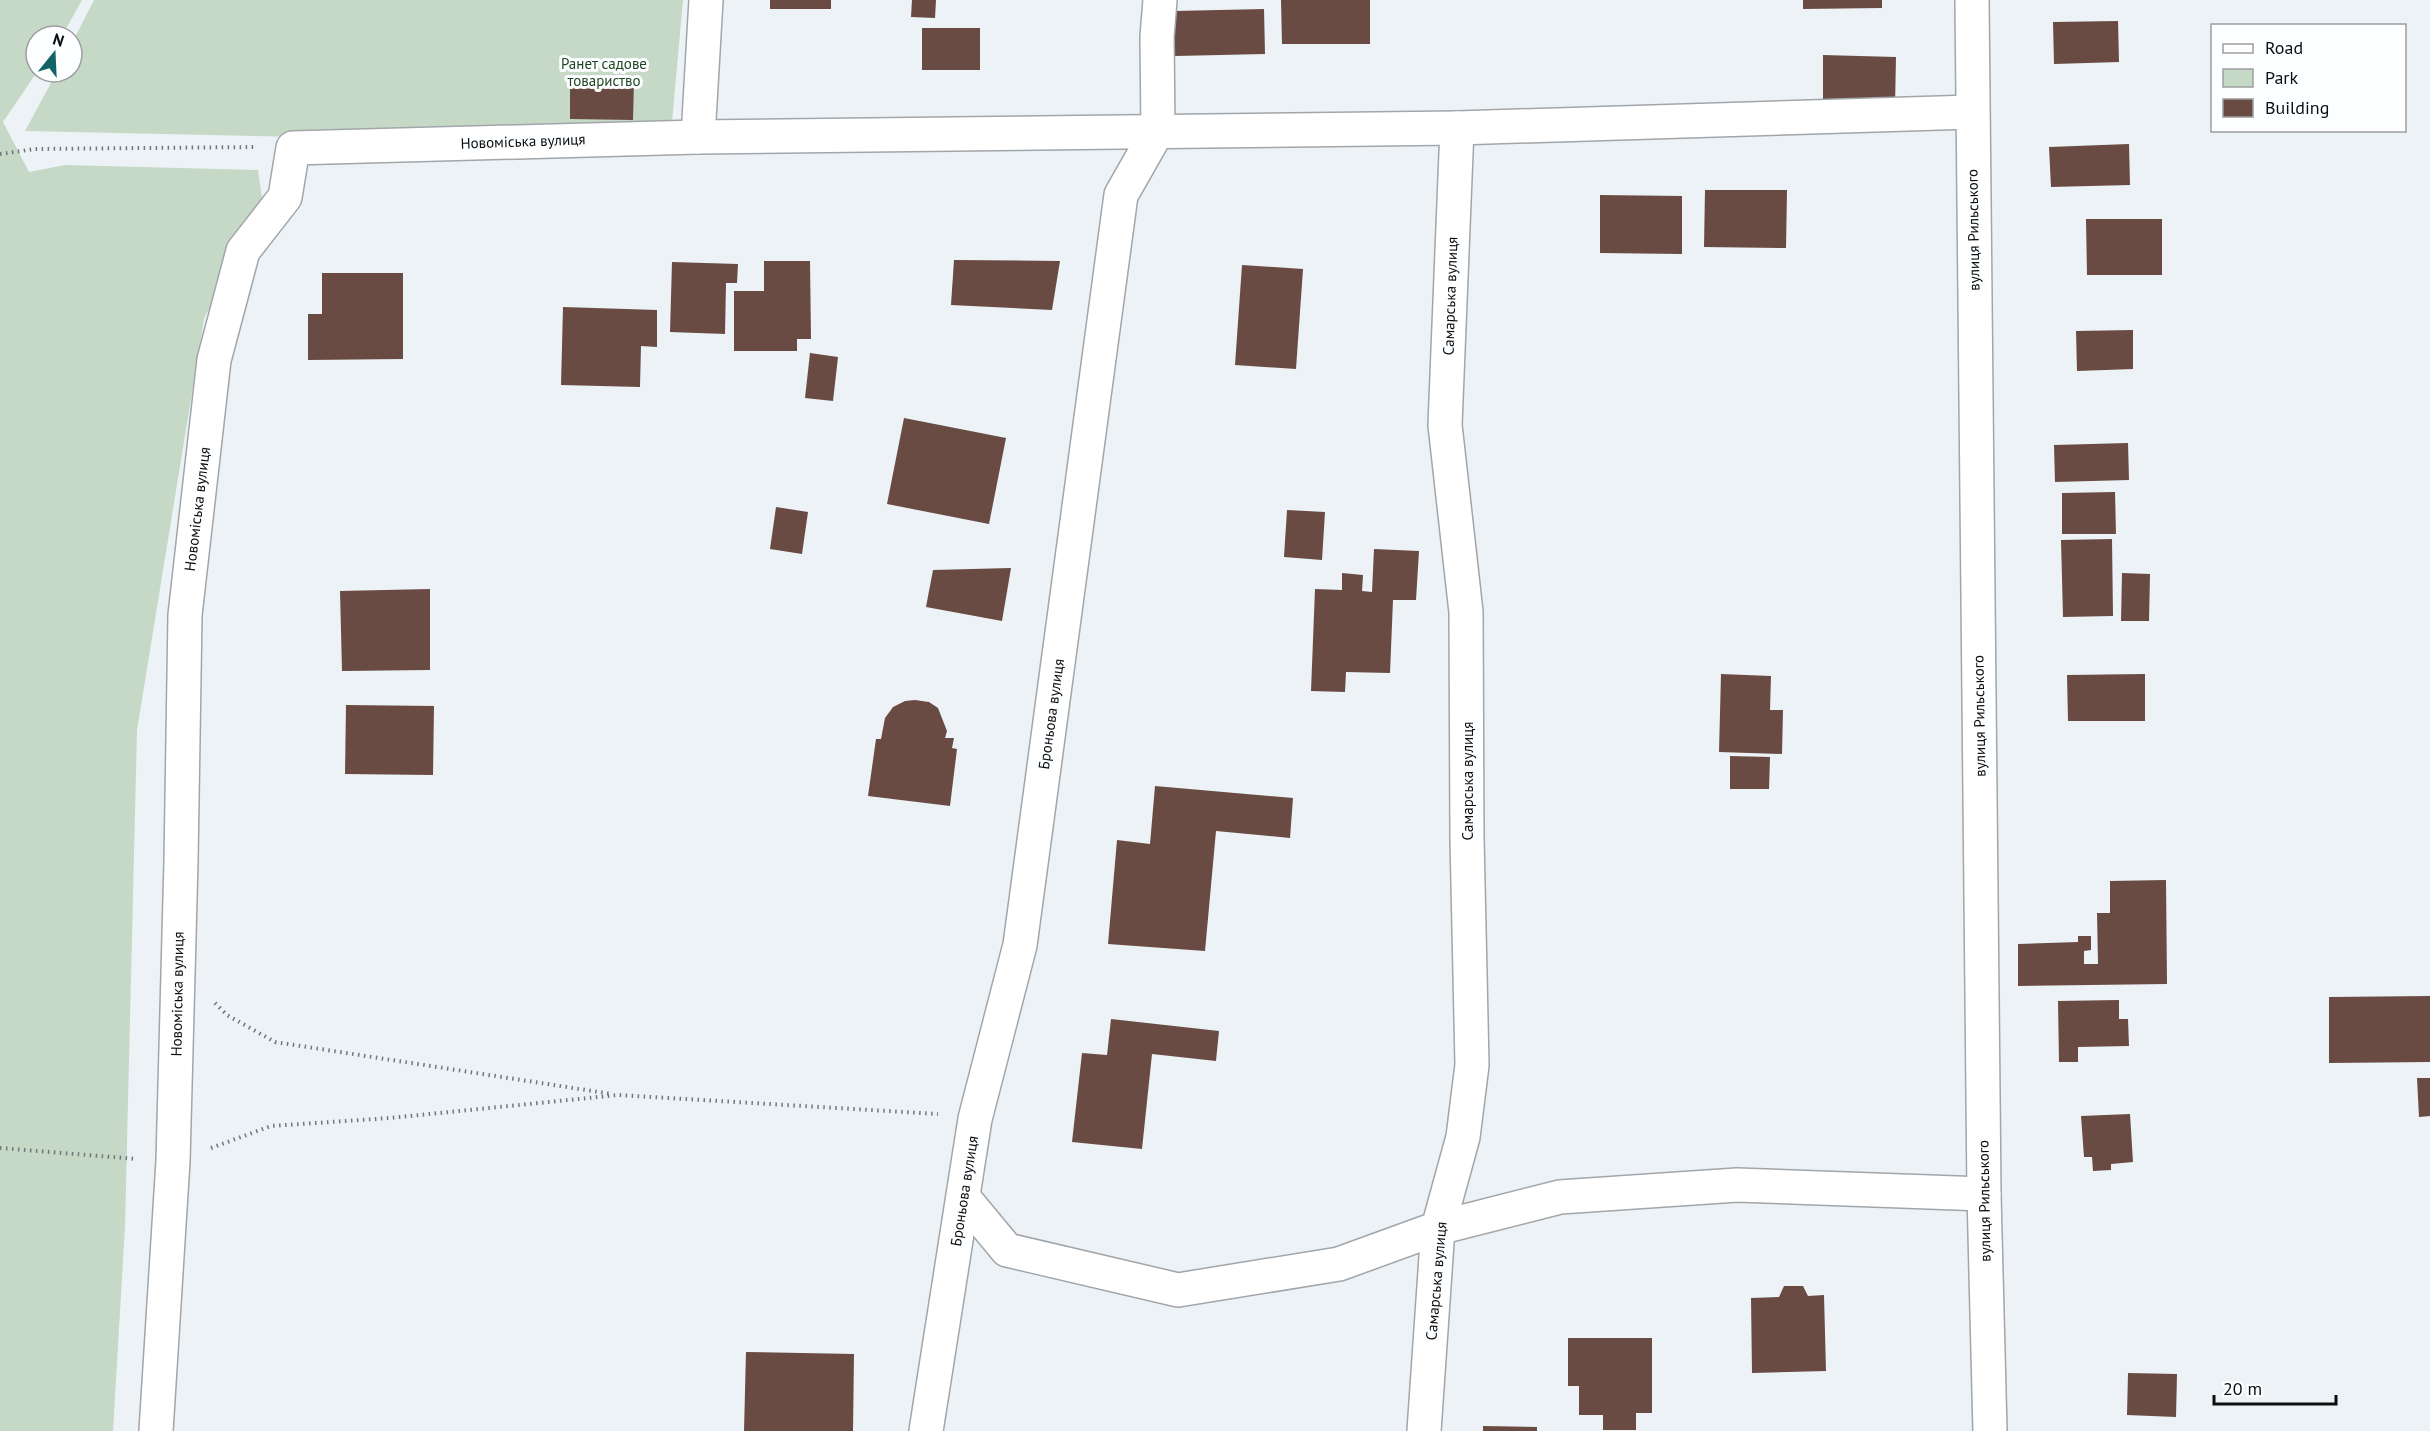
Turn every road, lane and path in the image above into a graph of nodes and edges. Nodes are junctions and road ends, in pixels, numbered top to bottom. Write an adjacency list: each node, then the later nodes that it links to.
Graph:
1 (706, 0): 7 (street)
2 (1160, 0): 6 (street)
3 (1972, 0): 4 (street, вулиця Рильського)
4 (1972, 112): 5 (street, Новоміська вулиця); 15 (street, вулиця Рильського)
5 (1457, 128): 6 (street, Новоміська вулиця); 17 (street, Самарська вулиця)
6 (1158, 130): 7 (street, Новоміська вулиця); 12 (street, Броньова вулиця)
7 (698, 136): 8 (street, Новоміська вулиця)
8 (293, 148): 9 (path); 10 (street, Новоміська вулиця)
9 (0, 154)
10 (177, 963): 11 (path); 14 (street, Новоміська вулиця)
11 (618, 1095): 12 (path); 14 (path)
12 (975, 1119): 16 (street, Броньова вулиця)
13 (0, 1148): 14 (path)
14 (173, 1161): 18 (street, Новоміська вулиця)
15 (1984, 1194): 17 (street); 21 (street, вулиця Рильського)
16 (963, 1197): 17 (street); 19 (street, Броньова вулиця)
17 (1438, 1228): 20 (street, Самарська вулиця)
18 (156, 1431)
19 (926, 1431)
20 (1424, 1431)
21 (1990, 1431)

